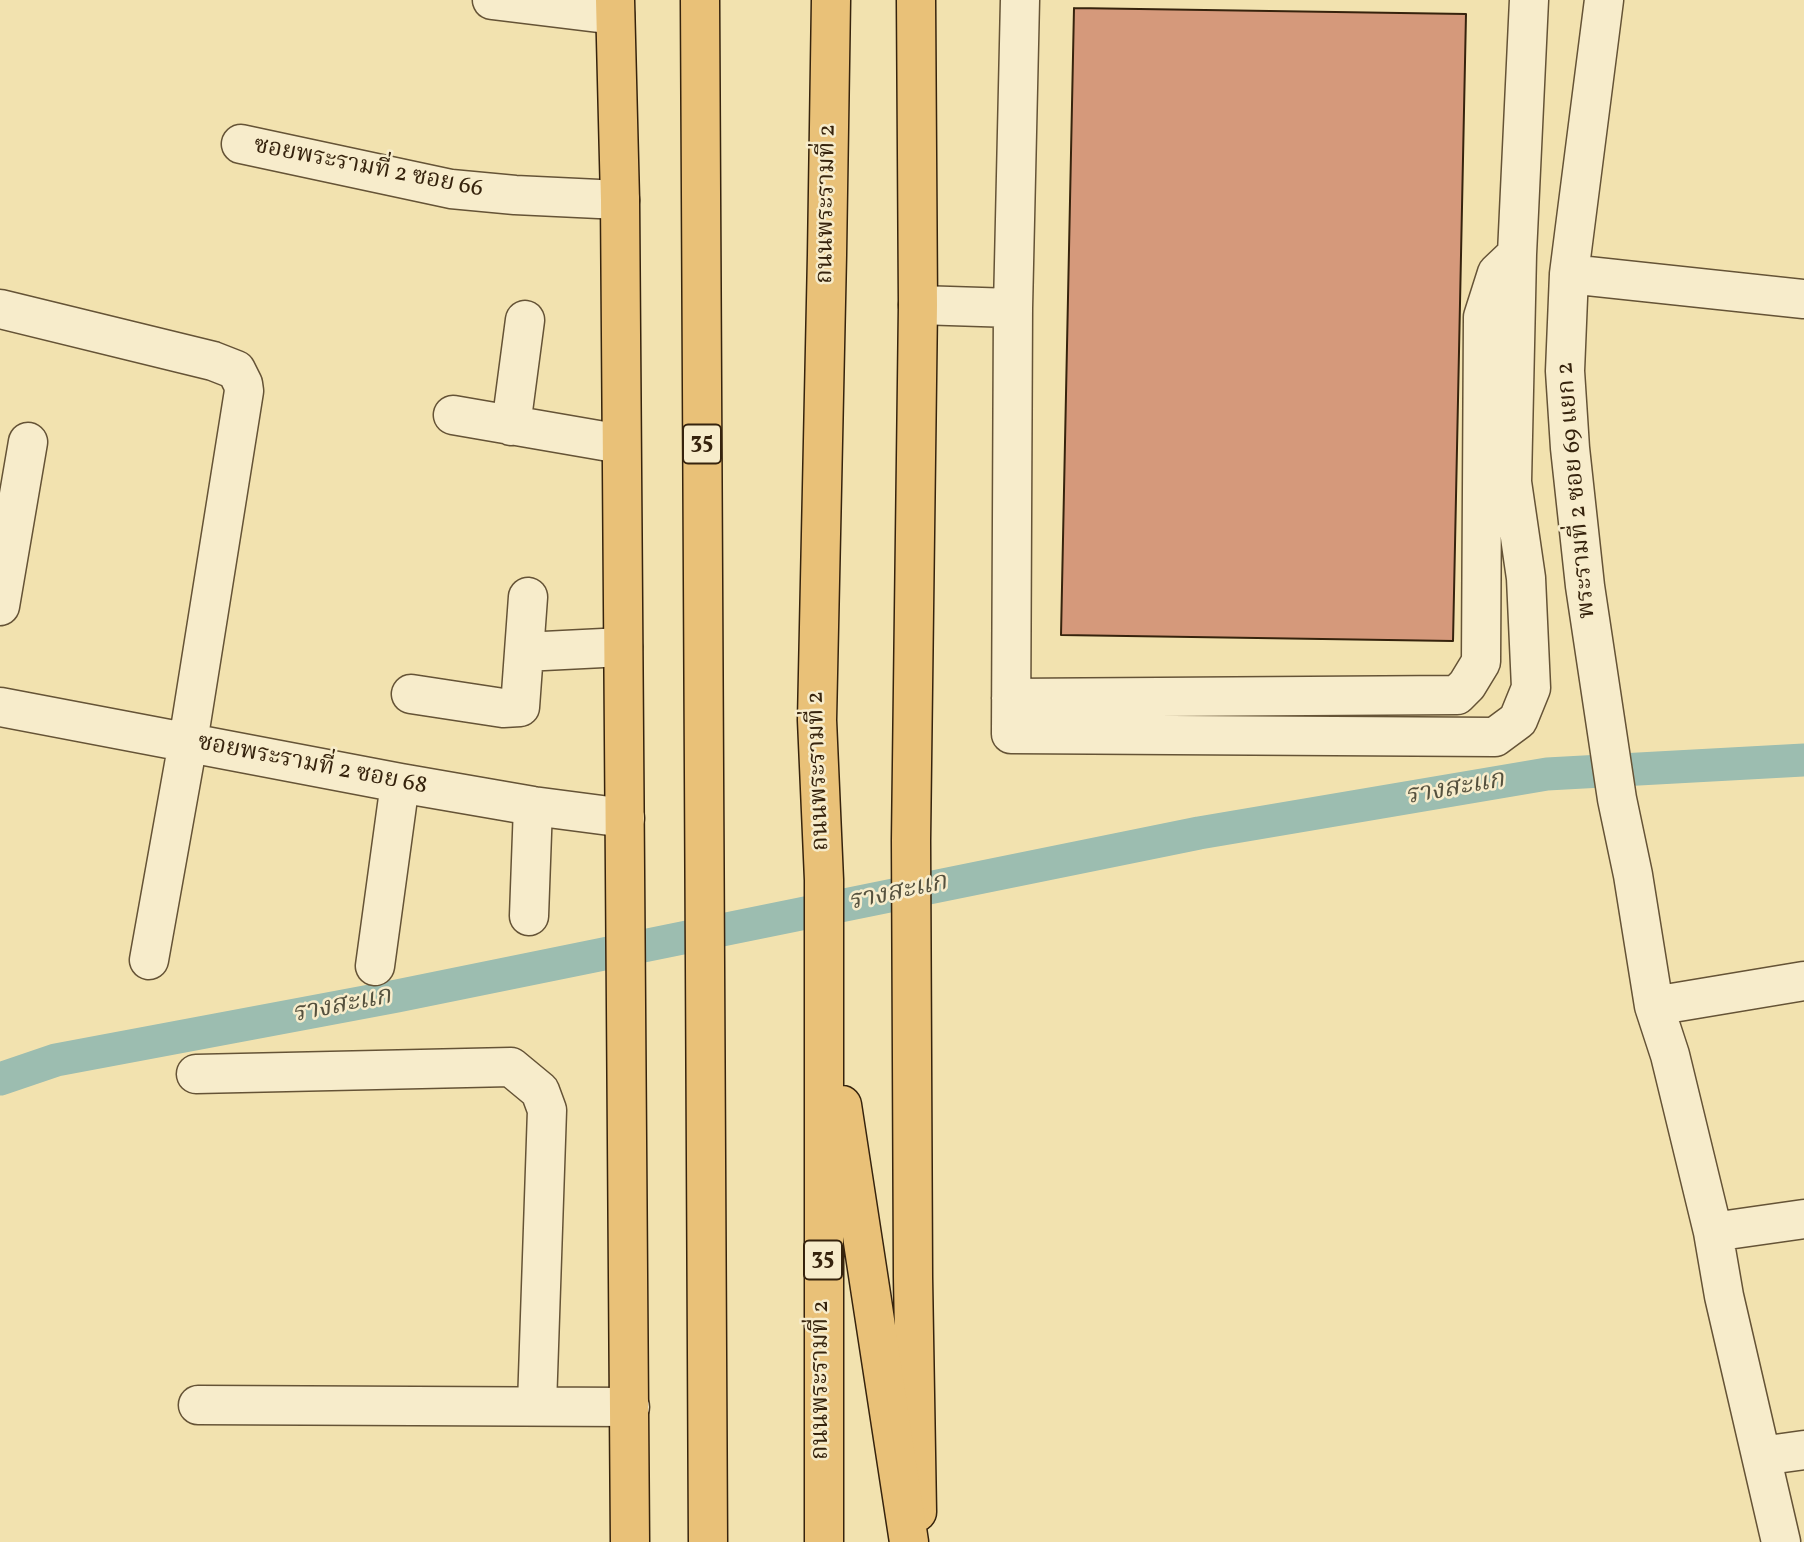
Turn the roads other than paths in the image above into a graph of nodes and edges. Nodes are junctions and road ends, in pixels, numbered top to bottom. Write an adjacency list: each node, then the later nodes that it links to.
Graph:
1 (492, 0): 8 (street)
2 (700, 0): 48 (main road, 35)
3 (831, 0): 36 (main road, ถนนพระรามที่ 2 / 35)
4 (916, 0): 14 (main road)
5 (1020, 0): 15 (street)
6 (1529, 0): 11 (street)
7 (1604, 0): 12 (street, พระรามที่ 2 ซอย 69 แยก 2)
8 (615, 8): 10 (main road)
9 (241, 144): 10 (street, ซอยพระรามที่ 2 ซอย 66)
10 (620, 200): 21 (main road)
11 (1517, 254): 28 (street); 28 (street)
12 (1569, 274): 13 (street); 38 (street, พระรามที่ 2 ซอย 69 แยก 2)
13 (1804, 299)
14 (918, 305): 15 (street); 51 (main road)
15 (1013, 308): 28 (street)
16 (0, 309): 29 (street)
17 (525, 320): 19 (street)
18 (453, 415): 19 (street)
19 (510, 426): 21 (street)
20 (28, 442): 23 (street)
21 (621, 444): 24 (main road)
22 (528, 597): 25 (street)
23 (0, 606)
24 (623, 647): 25 (street); 32 (main road)
25 (524, 652): 26 (street)
26 (411, 694)
27 (0, 707): 29 (street, ซอยพระรามที่ 2 ซอย 68)
28 (1011, 716)
29 (187, 742): 30 (street, ซอยพระรามที่ 2 ซอย 68); 34 (street)
30 (400, 783): 31 (street, ซอยพระรามที่ 2 ซอย 68); 35 (street)
31 (533, 806): 32 (street, ซอยพระรามที่ 2 ซอย 68); 33 (street)
32 (625, 818): 44 (main road)
33 (529, 916)
34 (149, 960)
35 (375, 966)
36 (823, 978): 49 (main road, ถนนพระรามที่ 2 / 35); 50 (main road)
37 (1804, 981): 38 (street)
38 (1654, 1006): 41 (street, พระรามที่ 2 ซอย 69 แยก 2)
39 (196, 1074): 43 (street)
40 (1804, 1219): 41 (street)
41 (1713, 1232): 46 (street, พระรามที่ 2 ซอย 69 แยก 2)
42 (198, 1405): 43 (street)
43 (537, 1405): 44 (street)
44 (630, 1407): 47 (main road)
45 (1804, 1450): 46 (street)
46 (1761, 1456): 52 (street, พระรามที่ 2 ซอย 69 แยก 2)
47 (630, 1542)
48 (708, 1542)
49 (824, 1542)
50 (909, 1542)
51 (918, 1542)
52 (1781, 1542)

